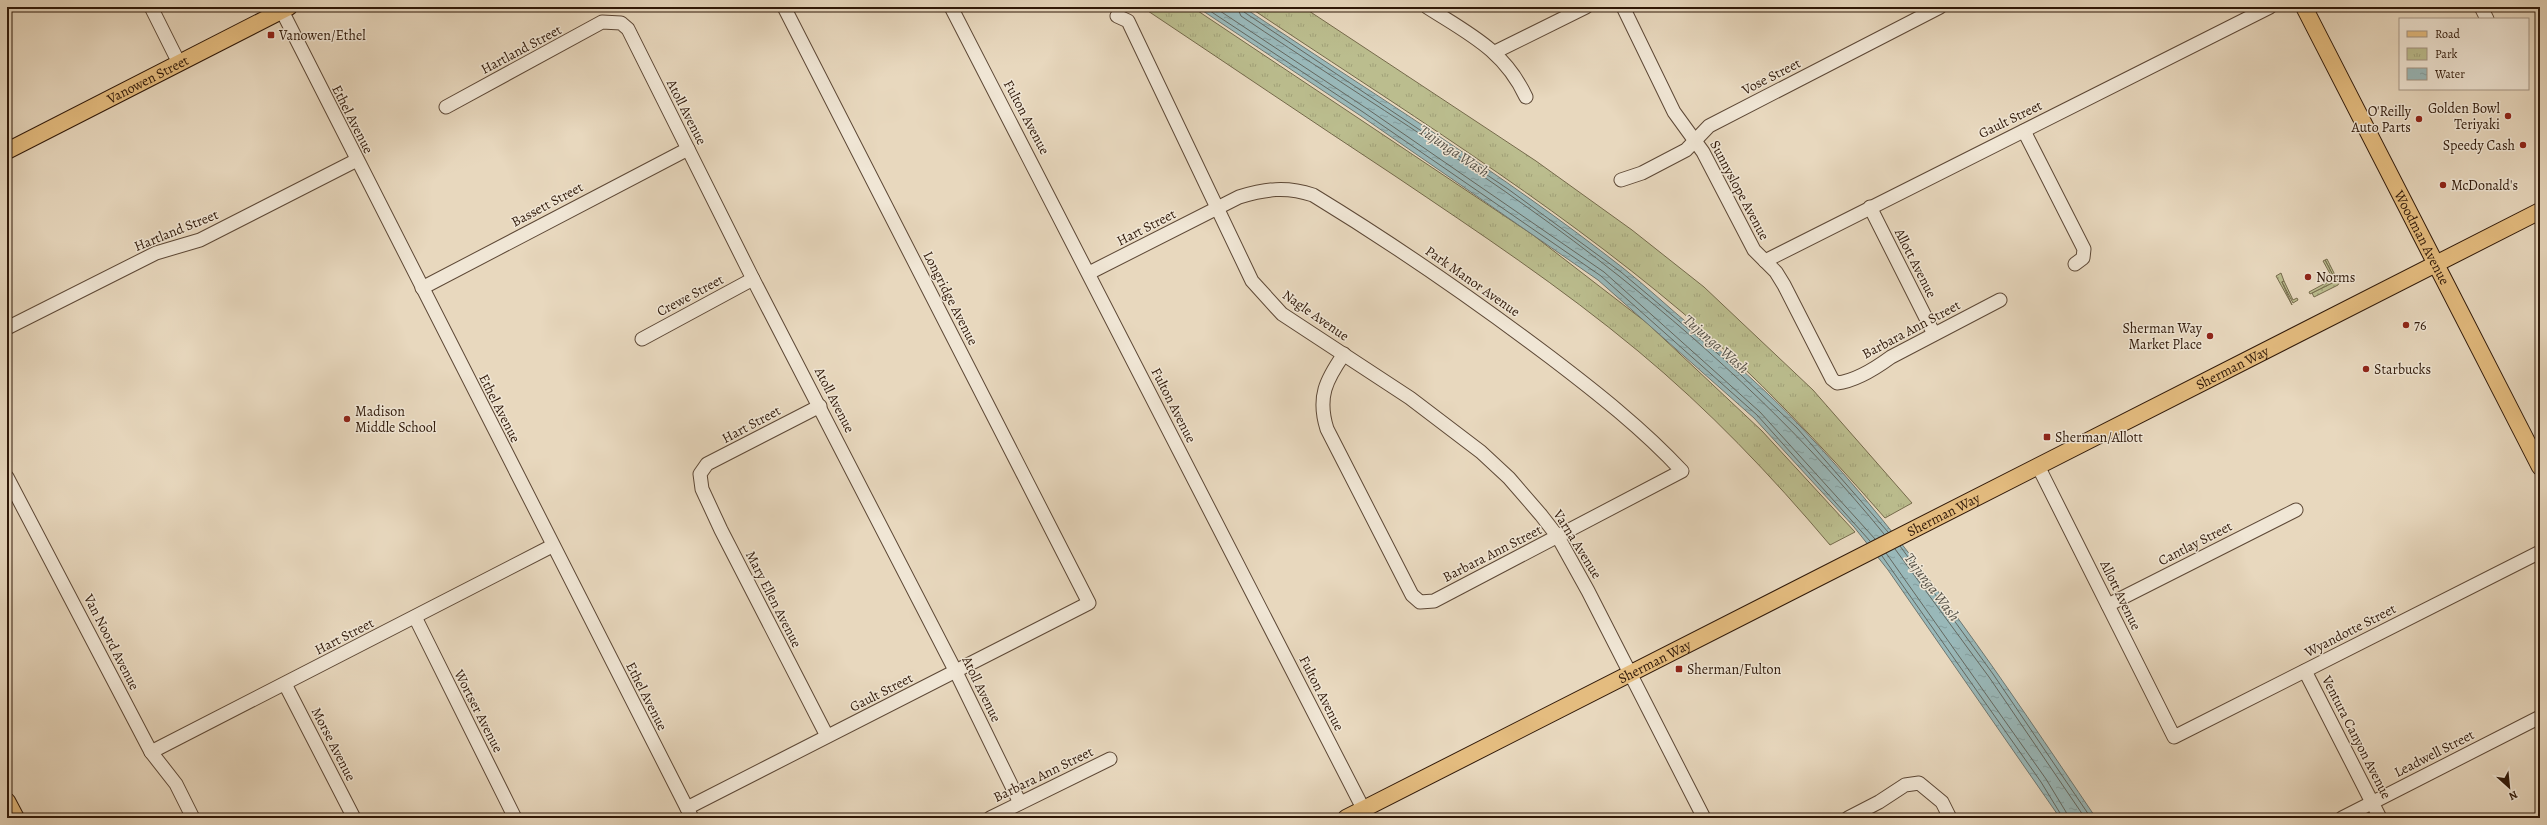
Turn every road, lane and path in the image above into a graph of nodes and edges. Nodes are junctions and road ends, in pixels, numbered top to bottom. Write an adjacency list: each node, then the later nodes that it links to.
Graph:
1 (151, 7): 16 (street)
2 (784, 7): 51 (street, Longridge Avenue)
3 (952, 7): 31 (street, Fulton Avenue)
4 (1427, 7): 15 (street)
5 (1586, 7): 15 (street)
6 (1623, 7): 20 (street, Sunnyslope Avenue)
7 (1940, 7): 20 (street, Vose Street)
8 (2270, 7): 19 (street, Gault Street)
9 (2304, 7): 30 (main road, Woodman Avenue)
10 (2481, 7): 13 (street)
11 (285, 9): 16 (main road, Vanowen Street); 23 (street, Ethel Avenue)
12 (1117, 16): 26 (street, Nagle Avenue)
13 (2486, 18)
14 (612, 21): 18 (street, Hartland Street); 21 (street, Atoll Avenue)
15 (1495, 52): 17 (street)
16 (179, 63): 22 (main road, Vanowen Street)
17 (1526, 97)
18 (446, 107)
19 (2024, 131): 25 (street, Gault Street); 29 (street)
20 (1696, 140): 24 (street, Vose Street); 28 (street, Sunnyslope Avenue)
21 (688, 149): 32 (street, Atoll Avenue); 33 (street, Bassett Street)
22 (7, 151)
23 (356, 160): 33 (street, Ethel Avenue); 35 (street, Hartland Street)
24 (1622, 180)
25 (1870, 207): 28 (street, Gault Street); 36 (street, Allott Avenue)
26 (1216, 209): 31 (street, Hart Street); 38 (street, Nagle Avenue); 43 (street, Park Manor Avenue)
27 (2540, 211): 30 (main road, Sherman Way)
28 (1765, 261): 39 (street, Sunnyslope Avenue)
29 (2074, 264)
30 (2436, 264): 41 (main road, Sherman Way); 42 (main road, Woodman Avenue)
31 (1089, 273): 67 (street, Fulton Avenue)
32 (753, 279): 37 (street, Crewe Street); 40 (street, Atoll Avenue)
33 (422, 288): 48 (street, Ethel Avenue)
34 (2000, 300): 36 (street, Barbara Ann Street)
35 (7, 328)
36 (1934, 334): 39 (street, Barbara Ann Street)
37 (642, 338)
38 (1344, 354): 47 (street, Varna Avenue); 50 (street, Nagle Avenue)
39 (1837, 383)
40 (820, 406): 44 (street, Hart Street); 55 (street, Atoll Avenue)
41 (2038, 466): 52 (street, Allott Avenue); 56 (main road, Sherman Way)
42 (2540, 468)
43 (1682, 472): 47 (street, Barbara Ann Street)
44 (700, 474): 59 (street, Mary Ellen Avenue)
45 (7, 477): 61 (street, Van Noord Avenue)
46 (2296, 510): 52 (street, Cantlay Street)
47 (1558, 537): 50 (street, Barbara Ann Street); 56 (street, Varna Avenue)
48 (552, 546): 53 (street, Hart Street); 66 (street, Ethel Avenue)
49 (2540, 552): 54 (street, Wyandotte Street)
50 (1420, 602)
51 (1089, 603): 55 (street, Gault Street)
52 (2108, 605): 60 (street, Allott Avenue)
53 (415, 618): 57 (street, Hart Street); 71 (street, Wortser Avenue)
54 (2305, 671): 60 (street, Wyandotte Street); 64 (street, Ventura Canyon Avenue)
55 (956, 672): 59 (street, Gault Street); 65 (street, Atoll Avenue)
56 (1631, 672): 67 (main road, Sherman Way); 74 (street, Varna Avenue)
57 (285, 684): 61 (street, Hart Street); 70 (street, Morse Avenue)
58 (2540, 717): 64 (street, Leadwell Street)
59 (827, 736): 66 (street, Gault Street)
60 (2174, 737)
61 (151, 752): 69 (street, Van Noord Avenue)
62 (1110, 758): 65 (street, Barbara Ann Street)
63 (7, 801): 68 (main road)
64 (2372, 802): 77 (street, Leadwell Street); 78 (street, Ventura Canyon Avenue)
65 (1020, 803): 72 (street, Barbara Ann Street)
66 (689, 813)
67 (1366, 814): 73 (main road, Sherman Way)
68 (16, 818)
69 (193, 818)
70 (354, 818)
71 (515, 818)
72 (990, 818)
73 (1346, 818)
74 (1704, 818)
75 (1848, 818): 76 (street)
76 (1950, 818)
77 (2342, 818)
78 (2380, 818)

